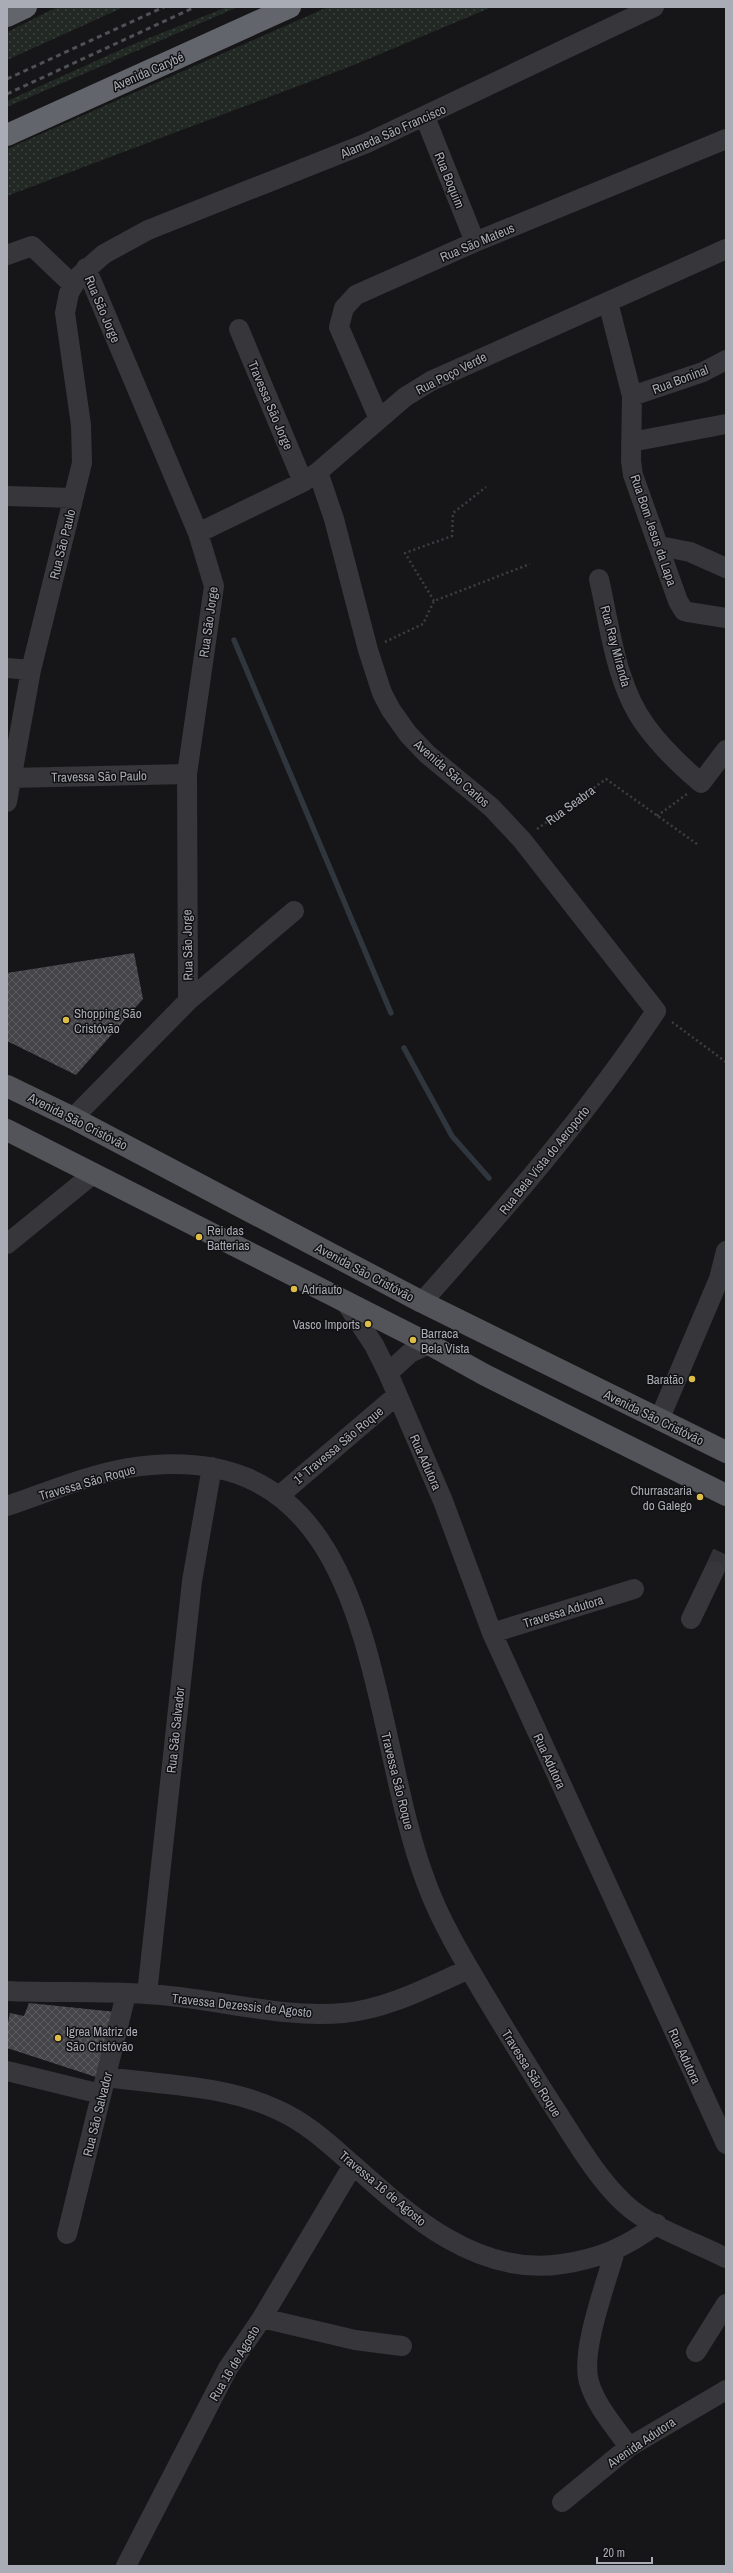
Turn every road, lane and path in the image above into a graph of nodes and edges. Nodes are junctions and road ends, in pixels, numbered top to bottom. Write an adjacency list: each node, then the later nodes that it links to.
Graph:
1 (26, 7): 4 (highway)
2 (290, 7): 6 (highway, Avenida Carybé)
3 (654, 7): 5 (street, Alameda São Francisco)
4 (7, 16)
5 (425, 117): 8 (street, Rua Boquim); 11 (street, Alameda São Francisco)
6 (7, 135)
7 (726, 139): 8 (street, Rua São Mateus)
8 (475, 242): 17 (street, Rua São Mateus)
9 (726, 249): 13 (street, Rua Poço Verde)
10 (7, 255): 12 (street)
11 (86, 268): 12 (street, Alameda São Francisco); 24 (street, Rua São Jorge)
12 (73, 285): 23 (street, Rua São Paulo)
13 (608, 302): 16 (street, Rua Bom Jesus da Lapa); 17 (street, Rua Poço Verde)
14 (239, 329): 20 (street, Travessa São Jorge)
15 (726, 360): 16 (street, Rua Boninal)
16 (632, 396): 19 (street, Rua Bom Jesus da Lapa)
17 (379, 419): 20 (street, Rua Poço Verde)
18 (726, 424): 19 (street)
19 (632, 442): 25 (street, Rua Bom Jesus da Lapa)
20 (310, 477): 24 (street, Rua Poço Verde); 31 (street, Avenida São Carlos)
21 (486, 487): 29 (path)
22 (7, 496): 23 (street)
23 (73, 498): 33 (street, Rua São Paulo)
24 (198, 533): 35 (street, Rua São Jorge)
25 (660, 546): 27 (street); 30 (street, Rua Bom Jesus da Lapa)
26 (530, 564): 29 (path)
27 (726, 568)
28 (599, 579): 37 (street, Rua Ray Miranda)
29 (434, 601): 31 (path)
30 (726, 618)
31 (368, 650): 40 (street, Avenida São Carlos)
32 (7, 668): 33 (street)
33 (30, 670): 36 (street, Rua São Paulo)
34 (726, 750): 37 (street)
35 (187, 774): 36 (street, Travessa São Paulo); 43 (street, Rua São Jorge)
36 (11, 778): 38 (street, Rua São Paulo)
37 (701, 783): 39 (path)
38 (7, 802)
39 (657, 816): 40 (path, Rua Seabra); 41 (path, Rua Seabra)
40 (522, 840): 44 (street, Avenida São Carlos)
41 (697, 844)
42 (294, 911): 43 (street, Rua São Jorge)
43 (188, 1001): 47 (street, Rua São Jorge)
44 (656, 1011): 45 (path); 52 (street, Rua Bela Vista do Aeroporto)
45 (726, 1062)
46 (7, 1086): 47 (main road, Avenida São Cristóvão)
47 (73, 1118): 52 (main road, Avenida São Cristóvão)
48 (7, 1130): 49 (main road)
49 (93, 1174): 50 (street); 53 (main road)
50 (7, 1244)
51 (726, 1251): 57 (street)
52 (422, 1302): 57 (main road, Avenida São Cristóvão)
53 (346, 1303): 54 (main road); 55 (street, Rua Adutora)
54 (429, 1344): 55 (street); 61 (main road)
55 (388, 1373): 56 (street, Rua Adutora)
56 (396, 1396): 60 (street, 1ª Travessa São Roque); 66 (street, Rua Adutora)
57 (659, 1420): 58 (main road, Avenida São Cristóvão)
58 (726, 1452)
59 (212, 1467): 60 (street, Travessa São Roque); 62 (street, Travessa São Roque); 70 (street, Rua São Salvador)
60 (280, 1495): 67 (street, Travessa São Roque)
61 (726, 1495)
62 (7, 1506)
63 (714, 1571): 65 (street)
64 (634, 1589): 66 (street, Travessa Adutora)
65 (691, 1619)
66 (492, 1633): 73 (street, Rua Adutora)
67 (469, 1969): 70 (street, Travessa Dezessis de Agosto); 75 (street, Travessa São Roque)
68 (7, 1991): 69 (street, Travessa Dezessis de Agosto)
69 (126, 1994): 70 (street, Travessa Dezessis de Agosto); 72 (street, Rua São Salvador)
70 (146, 1994)
71 (7, 2071): 72 (street, Travessa 16 de Agosto)
72 (103, 2085): 74 (street, Travessa 16 de Agosto); 76 (street, Rua São Salvador)
73 (726, 2144)
74 (353, 2165): 77 (street, Travessa 16 de Agosto); 80 (street, Rua 16 de Agosto)
75 (657, 2224): 77 (street, Travessa 16 de Agosto); 78 (street, Travessa São Roque)
76 (67, 2234)
77 (615, 2251): 84 (street)
78 (726, 2258)
79 (726, 2304): 82 (street)
80 (262, 2318): 81 (street); 86 (street, Rua 16 de Agosto)
81 (402, 2346)
82 (696, 2352)
83 (726, 2390): 84 (street, Avenida Adutora)
84 (629, 2447): 85 (street, Avenida Adutora)
85 (562, 2502)
86 (126, 2566)

